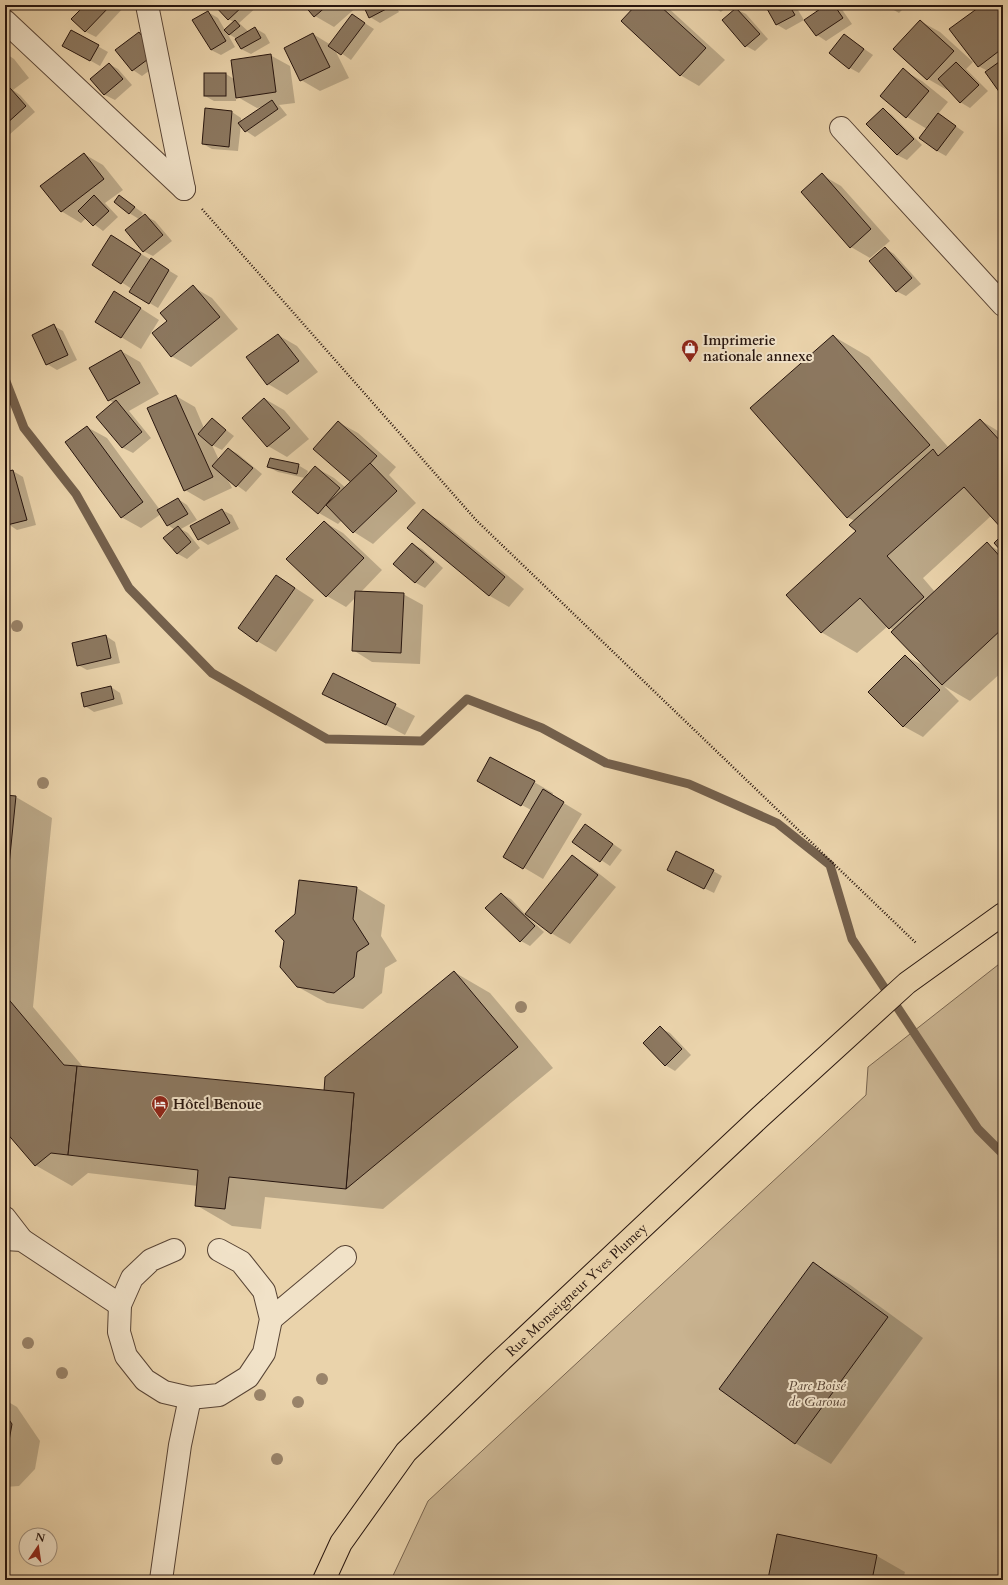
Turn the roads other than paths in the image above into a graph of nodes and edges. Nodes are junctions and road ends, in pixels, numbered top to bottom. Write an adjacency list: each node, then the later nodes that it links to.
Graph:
1 (147, 5): 2 (street)
2 (5, 21)
3 (841, 128): 4 (street)
4 (1003, 305)
5 (1003, 914): 15 (main road, Rue Monseigneur Yves Plumey)
6 (5, 1218): 7 (street)
7 (14, 1240): 11 (street)
8 (174, 1250): 11 (street)
9 (220, 1250): 12 (street)
10 (345, 1257): 12 (street)
11 (120, 1305): 13 (street)
12 (271, 1319): 13 (street)
13 (190, 1398): 14 (street)
14 (161, 1580)
15 (324, 1580)

